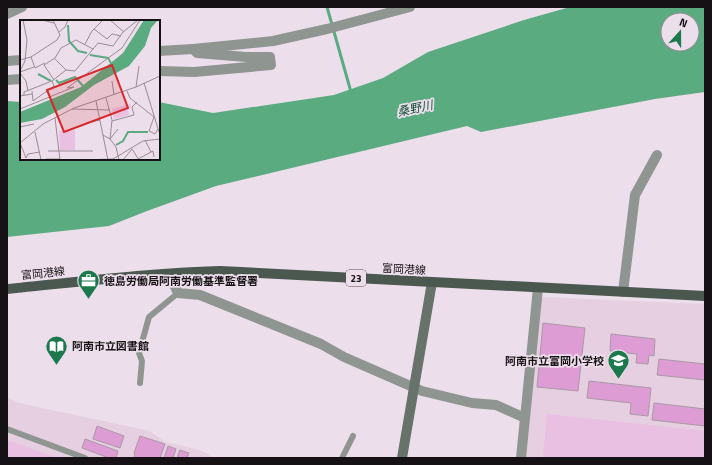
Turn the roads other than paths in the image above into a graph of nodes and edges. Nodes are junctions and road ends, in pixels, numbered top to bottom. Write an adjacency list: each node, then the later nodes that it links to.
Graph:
1 (22, 7): 3 (street)
2 (410, 7): 4 (street)
3 (7, 14)
4 (193, 49): 5 (street); 8 (street)
5 (160, 51)
6 (20, 60): 7 (street)
7 (7, 61)
8 (160, 71)
9 (20, 79): 10 (street)
10 (7, 80)
11 (657, 155): 16 (street)
12 (168, 274): 13 (main road, 富岡港線 / 23); 15 (main road, 富岡港線 / 23); 17 (street)
13 (432, 282): 14 (main road, 富岡港線 / 23); 20 (street)
14 (538, 288): 16 (main road, 富岡港線 / 23); 21 (street)
15 (7, 289)
16 (623, 292): 18 (main road, 富岡港線 / 23)
17 (178, 294): 19 (lane); 20 (street)
18 (705, 296)
19 (140, 383)
20 (414, 387): 21 (street); 26 (street)
21 (525, 418): 27 (street)
22 (7, 429): 24 (lane)
23 (353, 436): 25 (lane)
24 (85, 458)
25 (342, 458)
26 (402, 458)
27 (521, 458)

